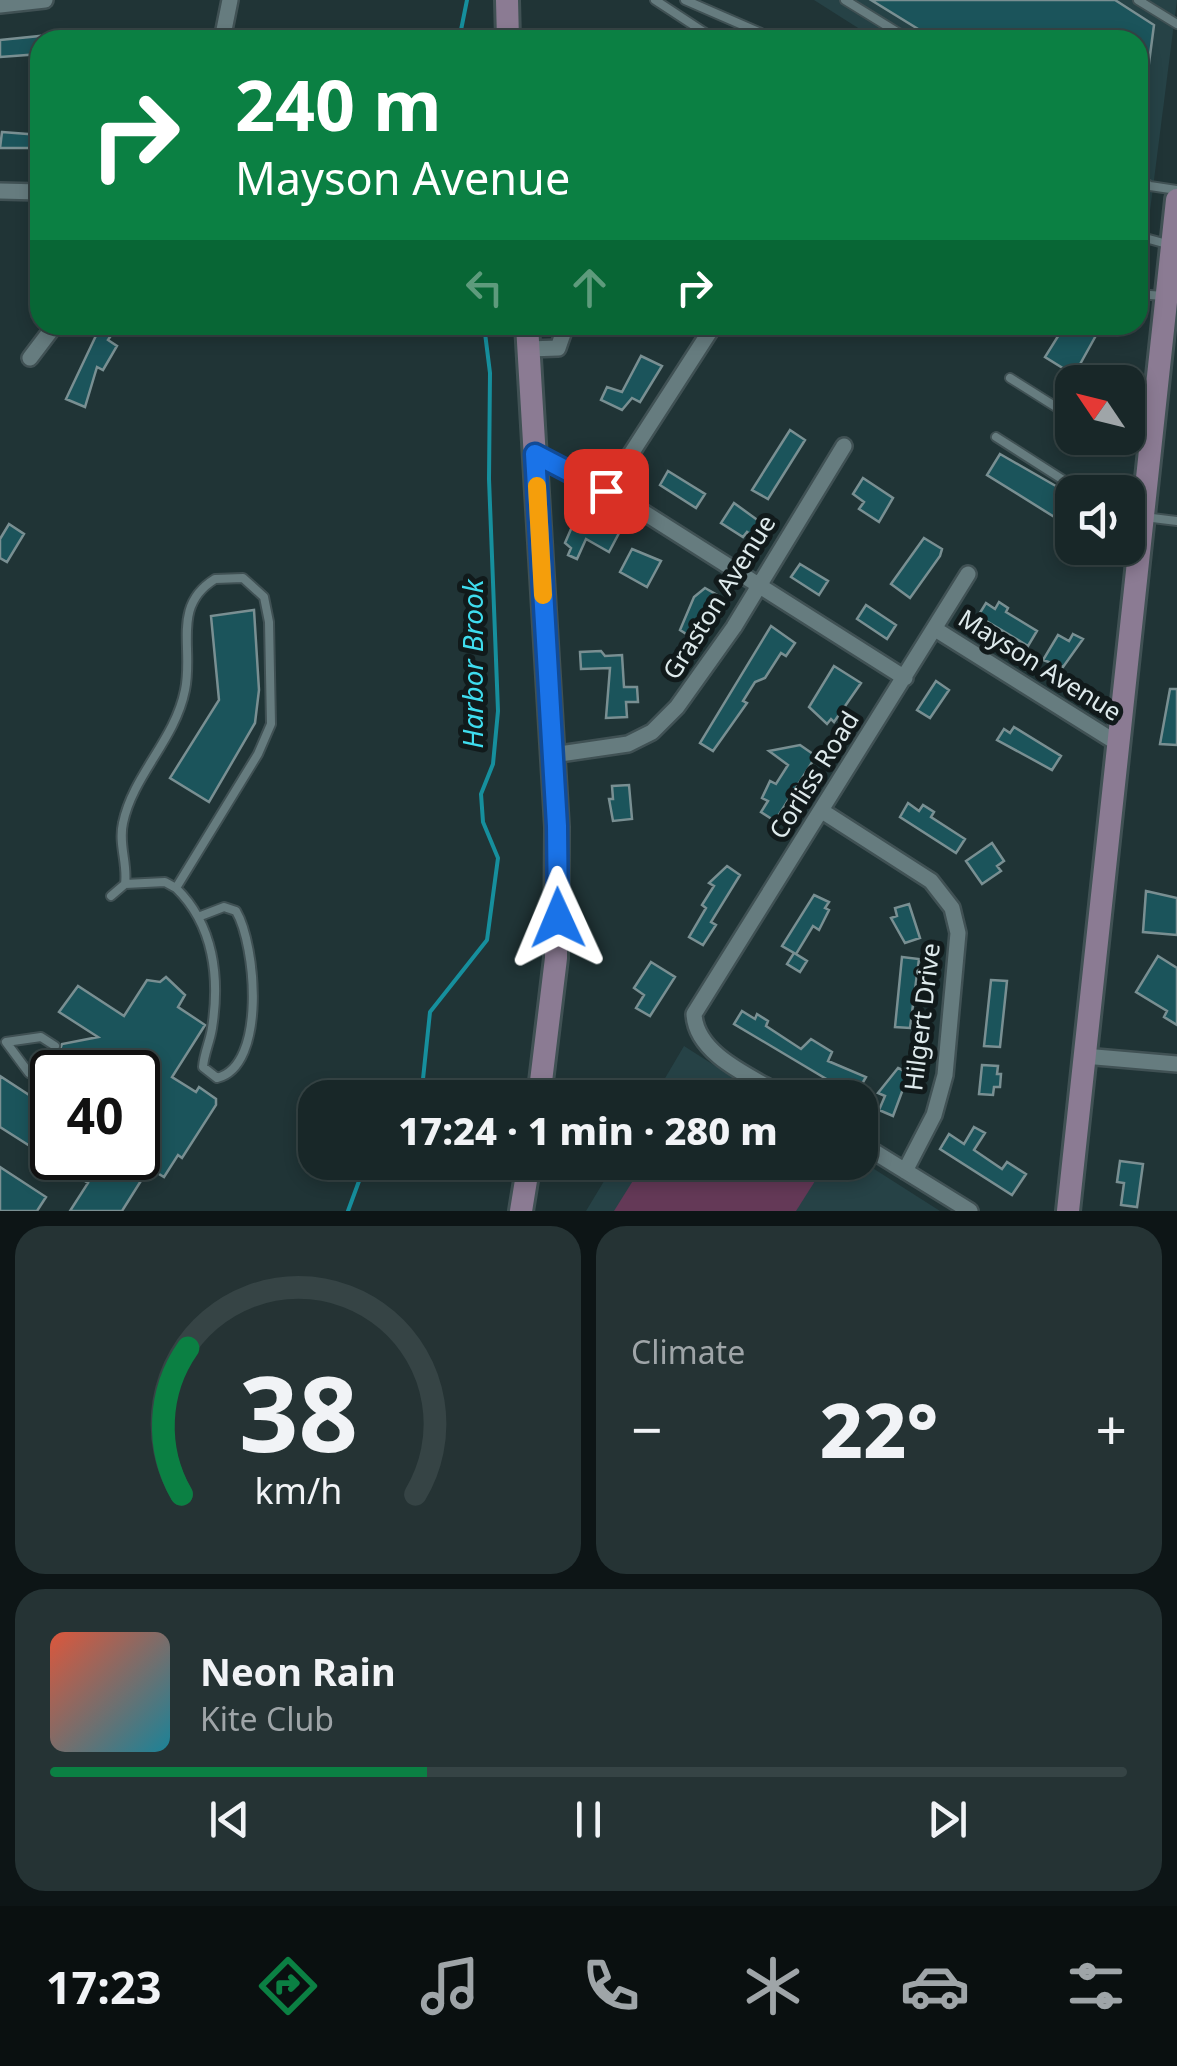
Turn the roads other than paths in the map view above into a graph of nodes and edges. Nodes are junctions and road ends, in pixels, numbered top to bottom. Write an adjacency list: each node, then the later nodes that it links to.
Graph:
1 (230, 0): 10 (street)
2 (506, 0): 11 (main road)
3 (655, 0): 12 (lane)
4 (684, 0): 13 (lane)
5 (845, 0): 14 (lane)
6 (1138, 0): 9 (lane)
7 (39, 1): 8 (street)
8 (0, 5)
9 (1177, 24)
10 (224, 30)
11 (508, 30)
12 (701, 30)
13 (754, 30)
14 (894, 30)
15 (1148, 185): 16 (lane)
16 (1177, 190)
17 (0, 191): 18 (street)
18 (30, 192)
19 (1177, 200): 21 (main road)
20 (1148, 239): 21 (lane)
21 (1172, 245): 22 (main road)
22 (1171, 296): 33 (main road)
23 (47, 335): 27 (street)
24 (563, 335): 26 (street)
25 (707, 335): 37 (street)
26 (528, 337): 34 (main road)
27 (30, 358)
28 (1010, 378): 29 (lane)
29 (1055, 406)
30 (996, 437): 35 (lane)
31 (1145, 445): 33 (lane)
32 (844, 446): 42 (street, Graston Avenue)
33 (1149, 446): 36 (main road)
34 (535, 454): 37 (street); 46 (main road)
35 (1055, 475)
36 (1143, 475)
37 (606, 491): 42 (street)
38 (1145, 517): 39 (lane)
39 (1177, 520)
40 (1130, 565): 45 (main road)
41 (968, 574): 43 (street, Corliss Road)
42 (758, 584): 44 (street); 46 (street, Graston Avenue)
43 (935, 629): 44 (street, Corliss Road); 45 (street, Mayson Avenue)
44 (904, 678): 47 (street, Corliss Road)
45 (1117, 743): 54 (main road)
46 (553, 755): 57 (main road)
47 (822, 810): 58 (street, Corliss Road); 60 (street, Hilgert Drive)
48 (125, 884): 49 (lane); 49 (lane); 50 (lane)
49 (176, 888): 51 (lane)
50 (111, 896)
51 (198, 917): 51 (lane)
52 (3, 1040): 53 (lane); 56 (lane)
53 (55, 1046)
54 (1084, 1056): 55 (street); 64 (main road)
55 (1177, 1064)
56 (30, 1073)
57 (541, 1080)
58 (758, 1080)
59 (878, 1154): 60 (street)
60 (905, 1171): 63 (street)
61 (526, 1180): 62 (main road)
62 (521, 1211)
63 (970, 1211)
64 (1068, 1211)

